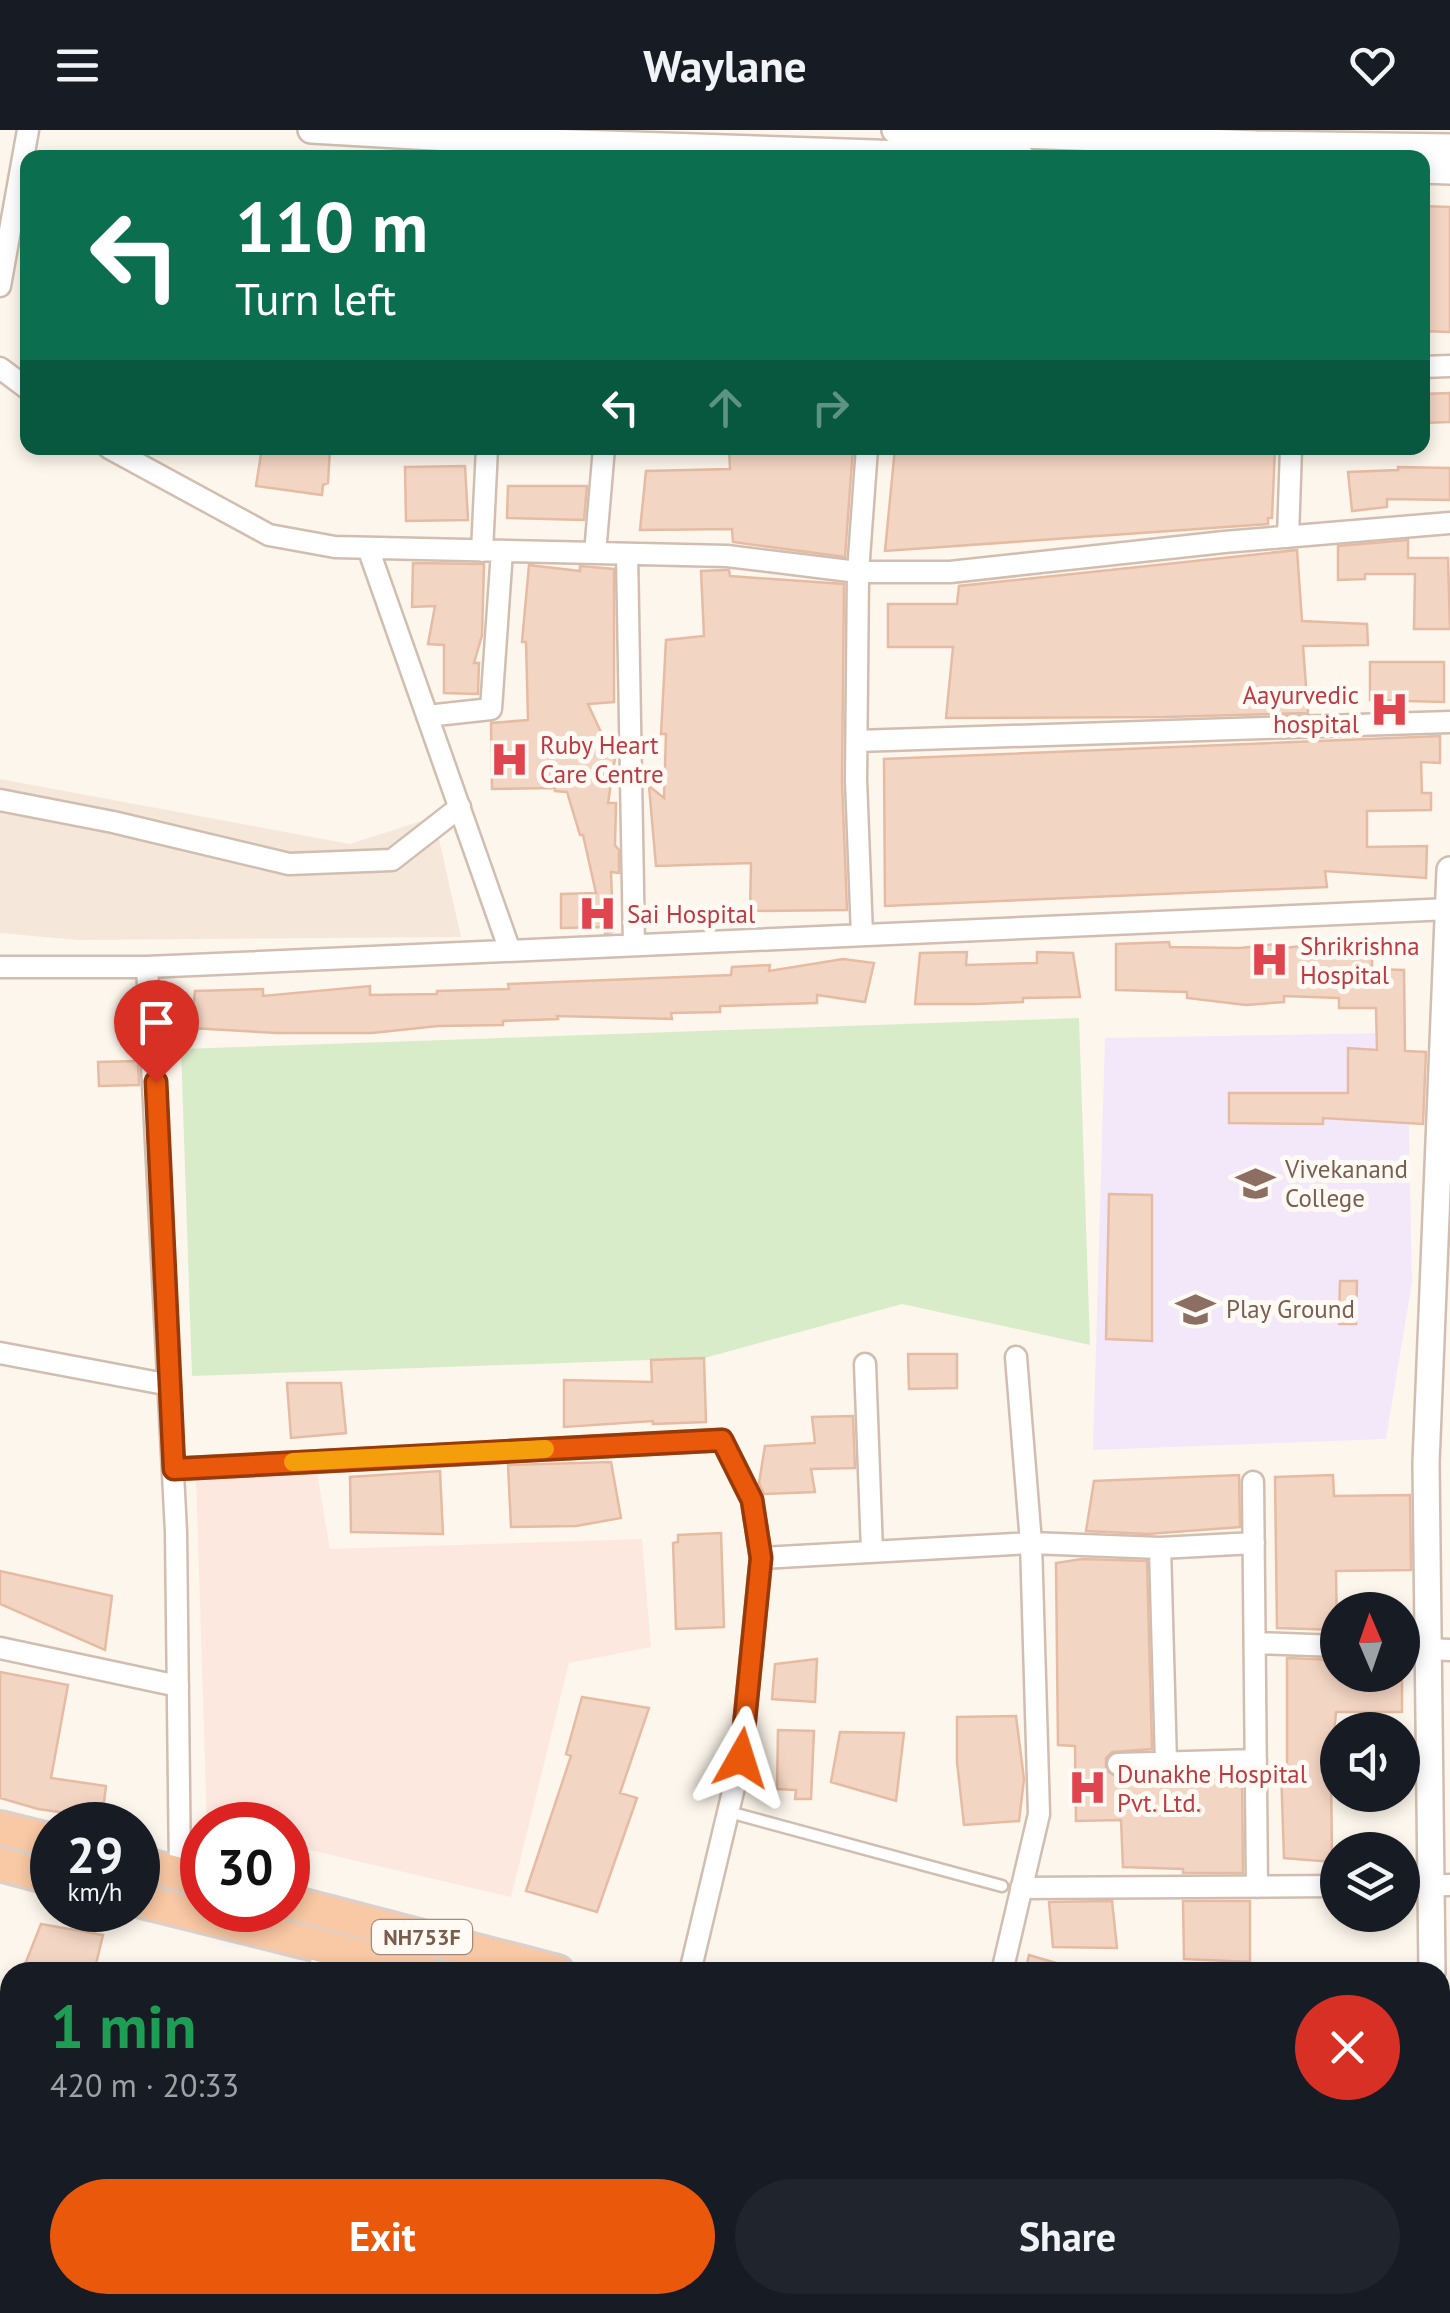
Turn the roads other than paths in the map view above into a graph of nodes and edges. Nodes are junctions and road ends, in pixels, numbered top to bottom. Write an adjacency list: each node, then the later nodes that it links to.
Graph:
1 (311, 130): 6 (street)
2 (895, 130): 4 (street)
3 (1258, 137): 4 (street); 5 (street)
4 (929, 143): 6 (street); 7 (street)
5 (1450, 147)
6 (522, 150)
7 (972, 150)
8 (20, 175): 9 (street)
9 (0, 286)
10 (122, 455): 17 (street)
11 (487, 455): 18 (street)
12 (603, 455): 19 (street)
13 (866, 455): 21 (street)
14 (1291, 455): 16 (street)
15 (1450, 524): 16 (street)
16 (1288, 537): 21 (street)
17 (368, 548): 18 (street); 22 (street)
18 (492, 551): 19 (street); 22 (street)
19 (594, 553): 20 (street)
20 (627, 554): 21 (street); 30 (street)
21 (858, 572): 24 (street)
22 (427, 716): 26 (street)
23 (1450, 722): 24 (street)
24 (857, 742): 29 (street)
25 (0, 800): 26 (street)
26 (460, 807): 31 (street)
27 (1450, 870): 28 (street)
28 (1449, 909): 29 (street); 48 (street)
29 (862, 935): 30 (street)
30 (634, 945): 31 (street)
31 (510, 950): 33 (street)
32 (0, 967): 33 (street)
33 (148, 967): 37 (street)
34 (0, 1354): 37 (street)
35 (1016, 1357): 40 (street)
36 (866, 1364): 43 (street)
37 (170, 1385): 38 (street)
38 (174, 1469): 44 (street); 49 (street)
39 (1253, 1482): 41 (street)
40 (1031, 1543): 42 (street); 43 (street); 61 (street)
41 (1254, 1543): 42 (street); 45 (street)
42 (1160, 1548): 51 (street)
43 (872, 1551): 44 (street)
44 (761, 1558): 54 (street)
45 (1255, 1643): 46 (street); 50 (street)
46 (1320, 1645)
47 (0, 1648): 49 (street)
48 (1427, 1649): 59 (street)
49 (178, 1686): 53 (street)
50 (1256, 1760): 51 (street); 62 (street)
51 (1166, 1763): 52 (street)
52 (1118, 1764)
53 (186, 1802)
54 (728, 1812): 61 (lane); 67 (street)
55 (0, 1828): 56 (highway)
56 (30, 1836)
57 (0, 1864): 58 (highway)
58 (30, 1872)
59 (1440, 1885): 69 (street)
60 (1320, 1886): 62 (street)
61 (1012, 1887): 62 (street); 68 (street)
62 (1258, 1887)
63 (160, 1907): 65 (highway, NH753F)
64 (310, 1908): 66 (highway, NH753F)
65 (322, 1960)
66 (519, 1962)
67 (692, 1962)
68 (1003, 1962)
69 (1433, 1962)

